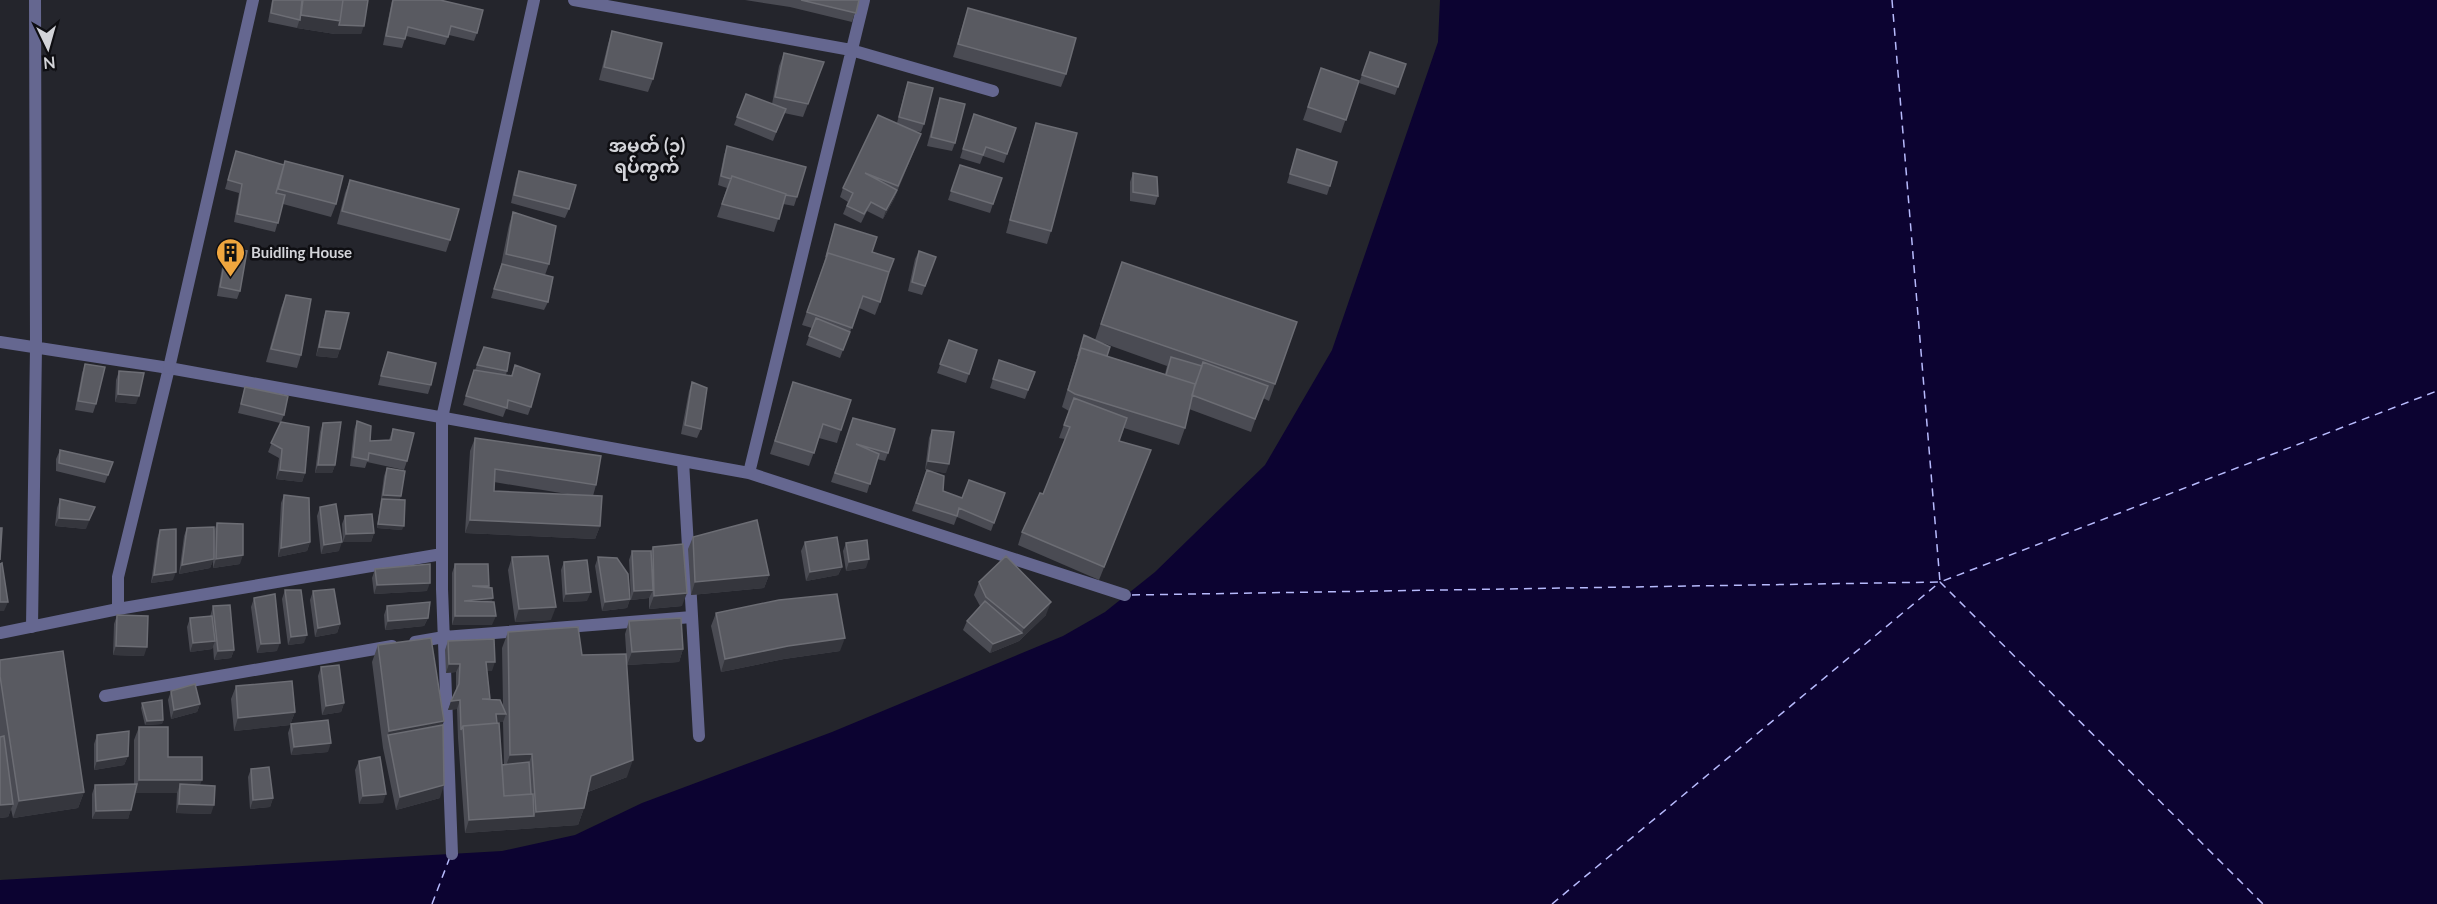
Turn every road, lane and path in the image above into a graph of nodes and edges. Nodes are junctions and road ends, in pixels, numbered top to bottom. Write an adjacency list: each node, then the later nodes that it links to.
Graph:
1 (35, 0): 9 (street)
2 (253, 0): 10 (street)
3 (534, 0): 11 (street)
4 (574, 0): 6 (street)
5 (864, 0): 6 (street)
6 (851, 50): 7 (street); 13 (street)
7 (993, 92)
8 (0, 342): 9 (street)
9 (36, 347): 10 (street); 18 (street)
10 (169, 368): 11 (street); 16 (street)
11 (442, 418): 12 (street); 14 (street)
12 (683, 461): 13 (street); 17 (street)
13 (749, 473): 15 (street)
14 (442, 554): 16 (street); 20 (street)
15 (1125, 595)
16 (118, 609): 18 (street)
17 (692, 617): 20 (street); 22 (street)
18 (32, 627): 19 (street)
19 (0, 633)
20 (444, 637): 21 (street); 23 (street)
21 (105, 696)
22 (699, 736)
23 (452, 854)

